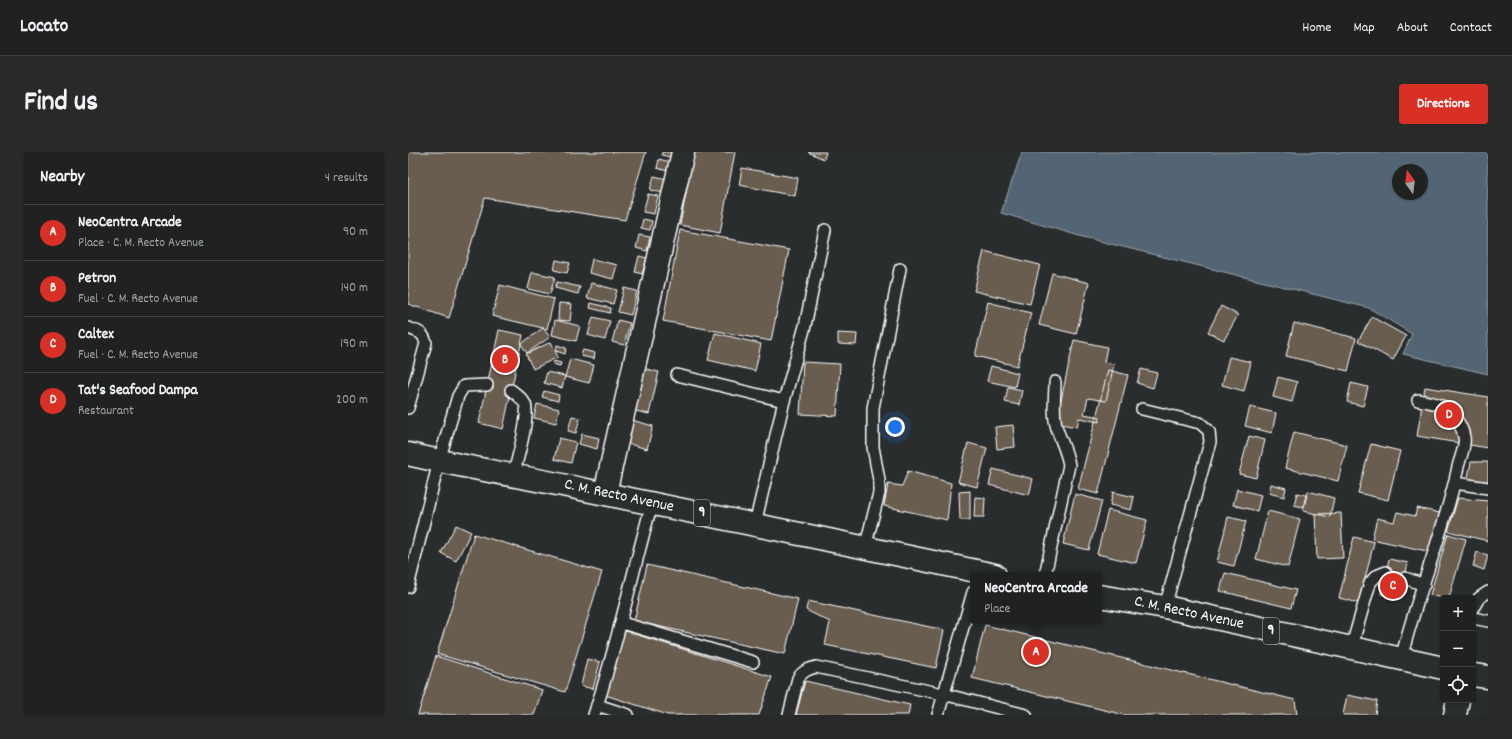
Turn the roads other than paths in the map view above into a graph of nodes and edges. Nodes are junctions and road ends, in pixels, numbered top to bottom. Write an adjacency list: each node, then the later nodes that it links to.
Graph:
1 (683, 152): 19 (main road)
2 (826, 230): 11 (lane)
3 (900, 268): 22 (lane)
4 (408, 328): 6 (lane)
5 (677, 375): 11 (lane)
6 (412, 380): 12 (lane)
7 (1055, 382): 23 (lane)
8 (487, 385): 15 (lane)
9 (511, 390): 16 (lane)
10 (1418, 400): 17 (lane)
11 (784, 401): 21 (lane)
12 (408, 408)
13 (1142, 409): 32 (lane)
14 (408, 454): 15 (main road, C. M. Recto Avenue / 9)
15 (439, 461): 16 (main road, C. M. Recto Avenue / 9); 28 (lane)
16 (513, 476): 19 (main road, C. M. Recto Avenue / 9)
17 (1455, 483): 18 (lane); 27 (lane)
18 (1488, 488)
19 (605, 494): 20 (main road, C. M. Recto Avenue / 9)
20 (652, 503): 21 (main road, C. M. Recto Avenue / 9); 36 (lane)
21 (755, 524): 22 (main road, C. M. Recto Avenue / 9)
22 (865, 548): 25 (main road, C. M. Recto Avenue / 9)
23 (1046, 572)
24 (1386, 572): 37 (lane)
25 (970, 575)
26 (1405, 578): 27 (lane)
27 (1424, 585): 38 (lane)
28 (408, 587)
29 (1488, 592): 31 (lane)
30 (1102, 596): 32 (main road, C. M. Recto Avenue / 9)
31 (1476, 603)
32 (1165, 607): 37 (main road, C. M. Recto Avenue / 9)
33 (970, 612): 43 (lane)
34 (1476, 619): 35 (lane)
35 (1488, 621)
36 (622, 623): 39 (lane); 45 (lane)
37 (1350, 649): 38 (main road, C. M. Recto Avenue / 9)
38 (1401, 659): 40 (main road, C. M. Recto Avenue / 9)
39 (753, 662)
40 (1440, 667)
41 (1476, 675): 42 (main road)
42 (1488, 677)
43 (943, 694): 47 (lane); 48 (lane); 49 (lane)
44 (1457, 703): 50 (main road)
45 (595, 710): 46 (lane)
46 (628, 715)
47 (789, 715)
48 (938, 715)
49 (1026, 715)
50 (1455, 715)

